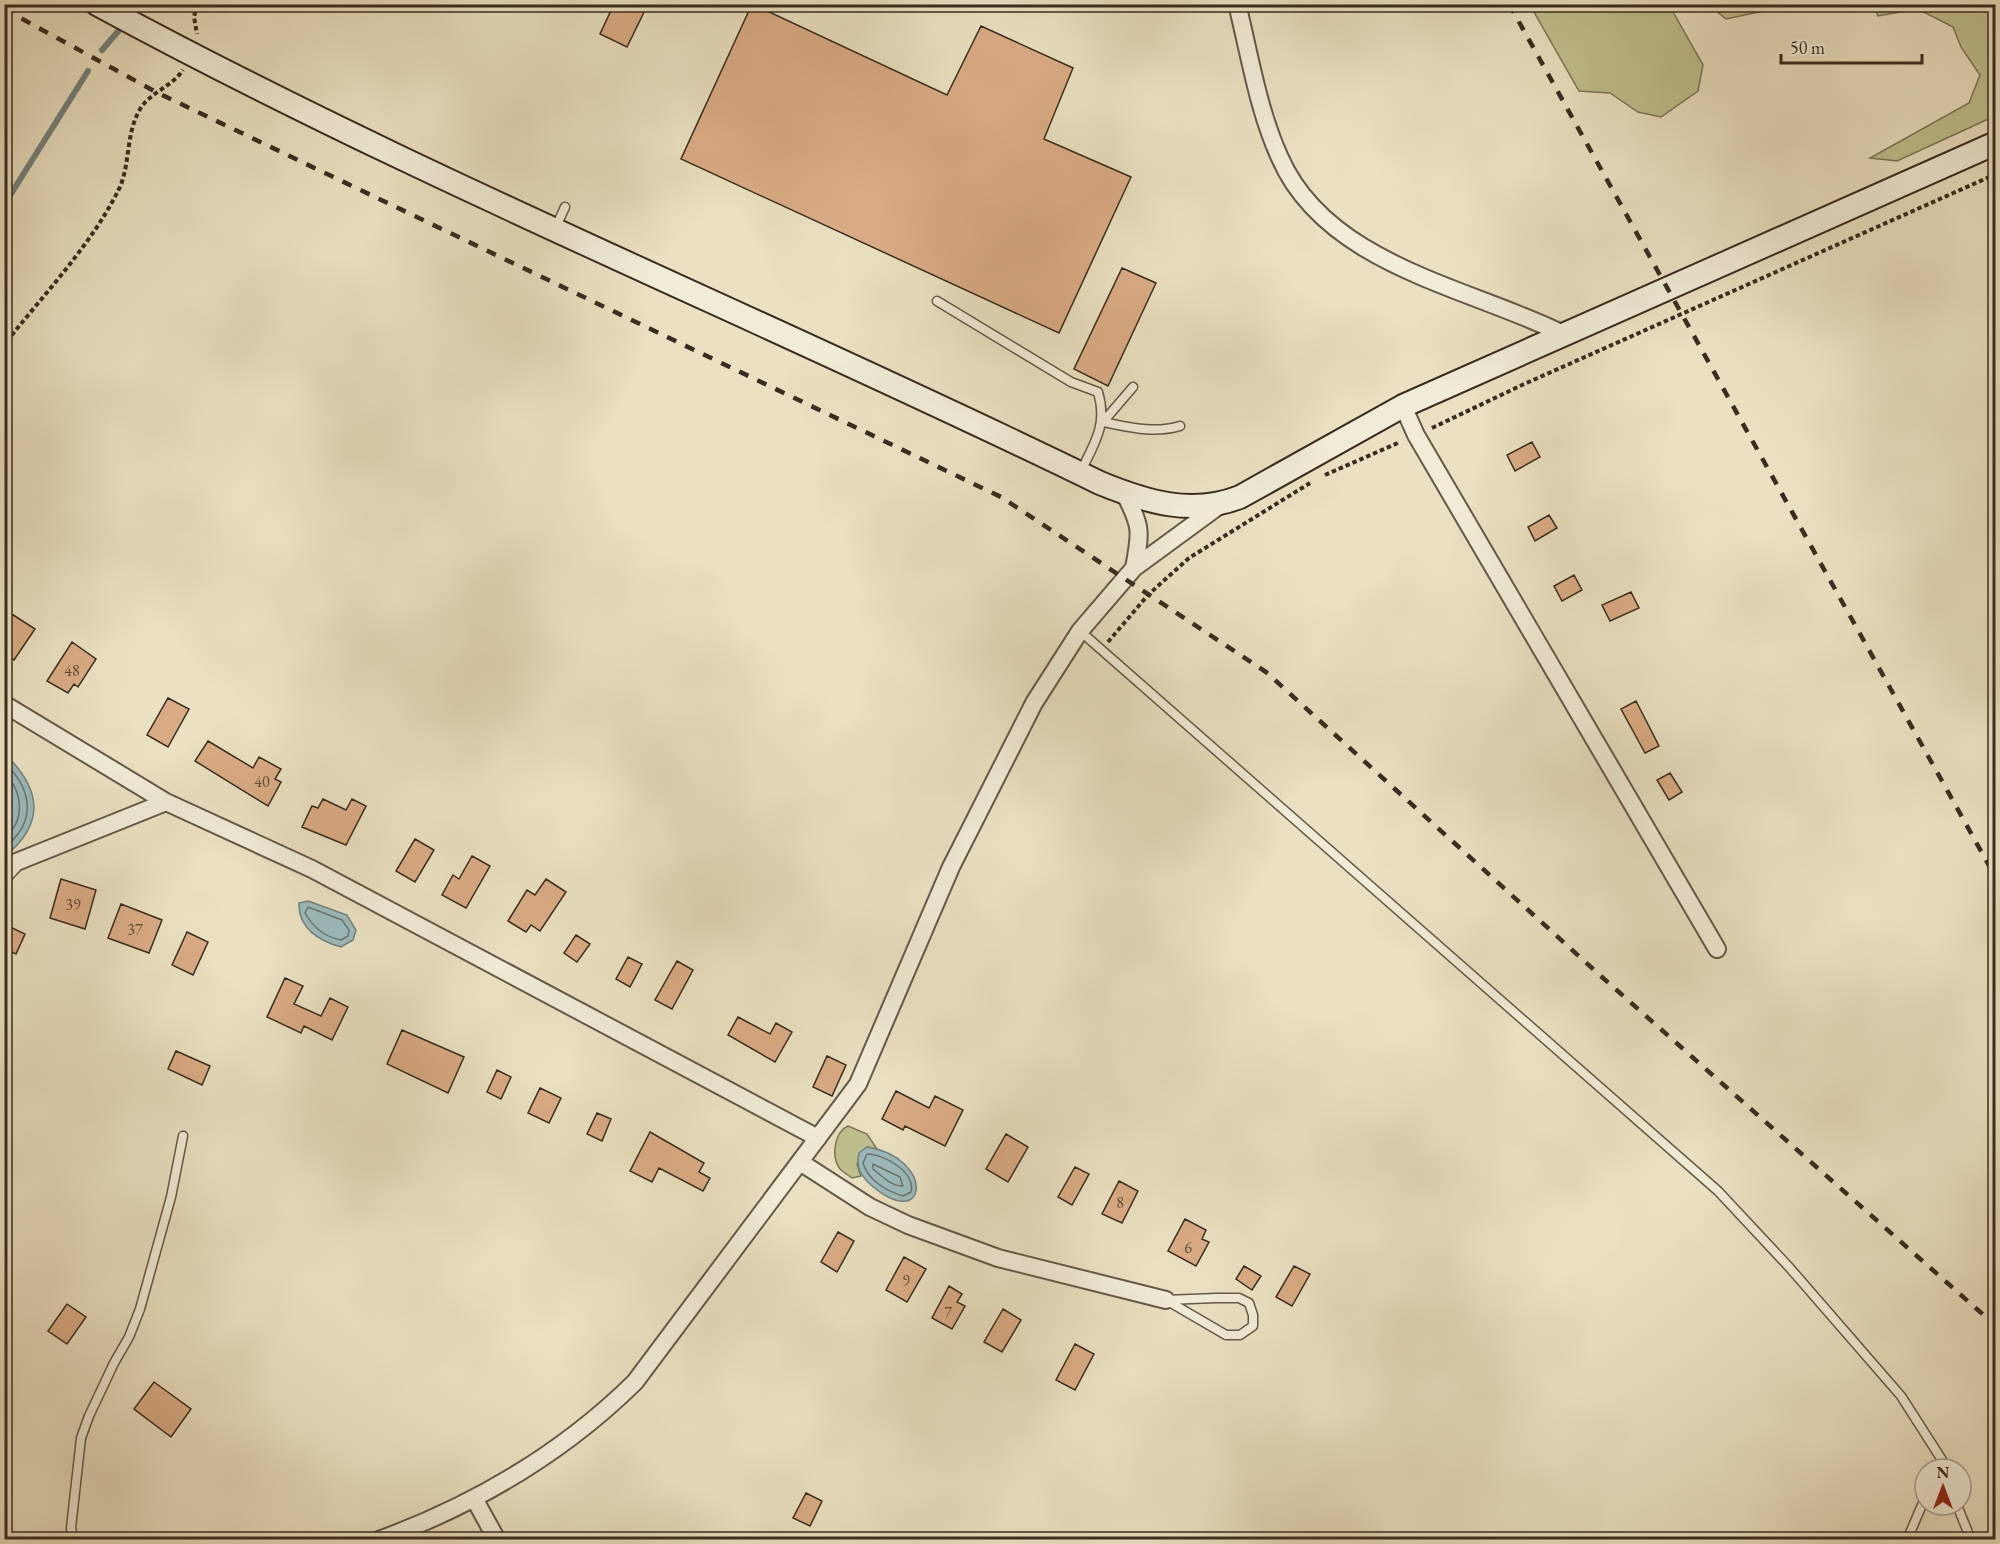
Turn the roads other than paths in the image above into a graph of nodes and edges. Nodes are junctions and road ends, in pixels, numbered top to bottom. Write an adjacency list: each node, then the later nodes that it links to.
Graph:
1 (96, 4): 5 (street)
2 (1237, 4): 7 (street)
3 (1995, 143): 7 (street)
4 (565, 207): 5 (lane)
5 (554, 231): 12 (street)
6 (937, 301): 10 (lane)
7 (1563, 334): 9 (street)
8 (1133, 387): 10 (lane)
9 (1403, 406): 14 (street); 22 (street)
10 (1103, 422): 11 (lane); 12 (lane)
11 (1180, 426)
12 (1080, 473): 13 (street)
13 (1124, 493): 14 (street); 15 (street)
14 (1220, 505): 15 (street)
15 (1134, 568): 16 (street)
16 (1080, 631): 24 (street); 27 (lane)
17 (4, 704): 18 (street)
18 (166, 802): 19 (street); 24 (street)
19 (23, 862): 20 (street); 21 (lane)
20 (4, 867)
21 (4, 881)
22 (1716, 949)
23 (183, 1136): 31 (lane)
24 (818, 1138): 25 (street)
25 (800, 1162): 26 (street); 28 (street)
26 (1166, 1300): 26 (lane)
27 (1940, 1457)
28 (475, 1500): 32 (street); 33 (street)
29 (1917, 1517): 34 (lane)
30 (1962, 1517): 35 (lane)
31 (73, 1539)
32 (379, 1539)
33 (497, 1539)
34 (1907, 1539)
35 (1971, 1539)

